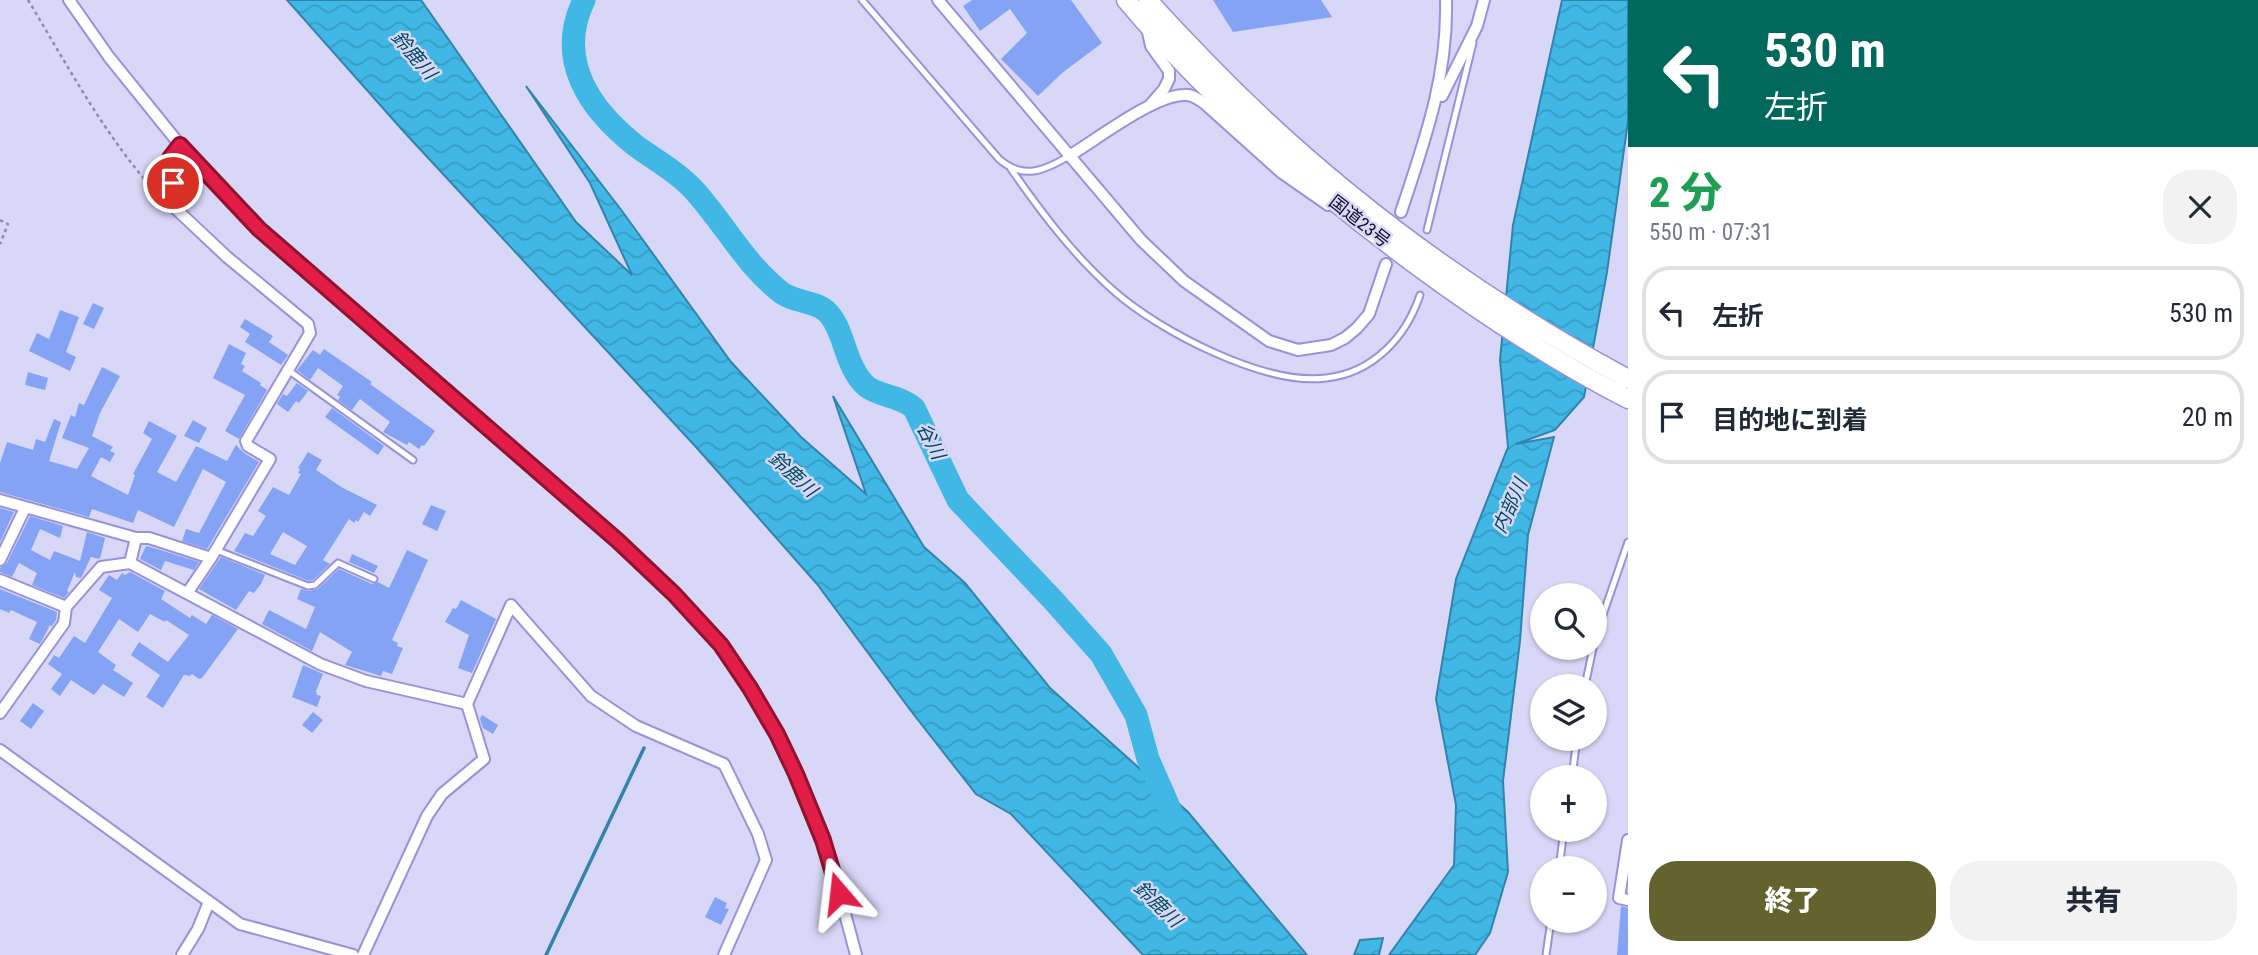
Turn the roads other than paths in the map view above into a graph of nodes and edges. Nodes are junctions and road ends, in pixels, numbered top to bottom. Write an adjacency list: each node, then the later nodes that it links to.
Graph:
1 (69, 0): 12 (street)
2 (862, 0): 14 (lane)
3 (938, 0): 13 (street)
4 (1126, 0): 8 (highway, 国道23号)
5 (1148, 0): 21 (highway, 国道23号)
6 (1446, 0): 11 (street)
7 (1484, 0): 9 (street)
8 (1146, 24): 10 (street); 16 (highway, 国道23号)
9 (1477, 26): 11 (street); 17 (lane)
10 (1149, 106): 13 (street); 16 (street)
11 (1432, 116): 15 (street)
12 (180, 145): 20 (street); 47 (street)
13 (1069, 156): 14 (lane); 18 (street)
14 (1011, 169): 19 (lane)
15 (1401, 212)
16 (1347, 213): 22 (highway, 国道23号)
17 (1427, 230)
18 (1386, 264)
19 (1420, 295)
20 (288, 370): 23 (lane); 28 (street)
21 (1628, 379)
22 (1628, 399)
23 (413, 460)
24 (0, 500): 25 (street)
25 (25, 508): 26 (street); 29 (street)
26 (136, 538): 28 (street); 30 (street)
27 (1628, 542): 34 (lane)
28 (214, 554): 31 (lane); 33 (street)
29 (0, 561)
30 (130, 563): 33 (street); 35 (street)
31 (374, 579)
32 (0, 580): 35 (street)
33 (188, 592): 36 (street)
34 (1607, 603)
35 (66, 607): 37 (street)
36 (467, 704): 45 (street); 46 (street)
37 (0, 713)
38 (0, 750): 41 (street)
39 (1628, 840): 40 (street)
40 (1628, 900)
41 (209, 902): 43 (street); 44 (street)
42 (1549, 933): 48 (lane)
43 (182, 955)
44 (353, 955)
45 (363, 955)
46 (724, 955)
47 (856, 955)
48 (1546, 955)

